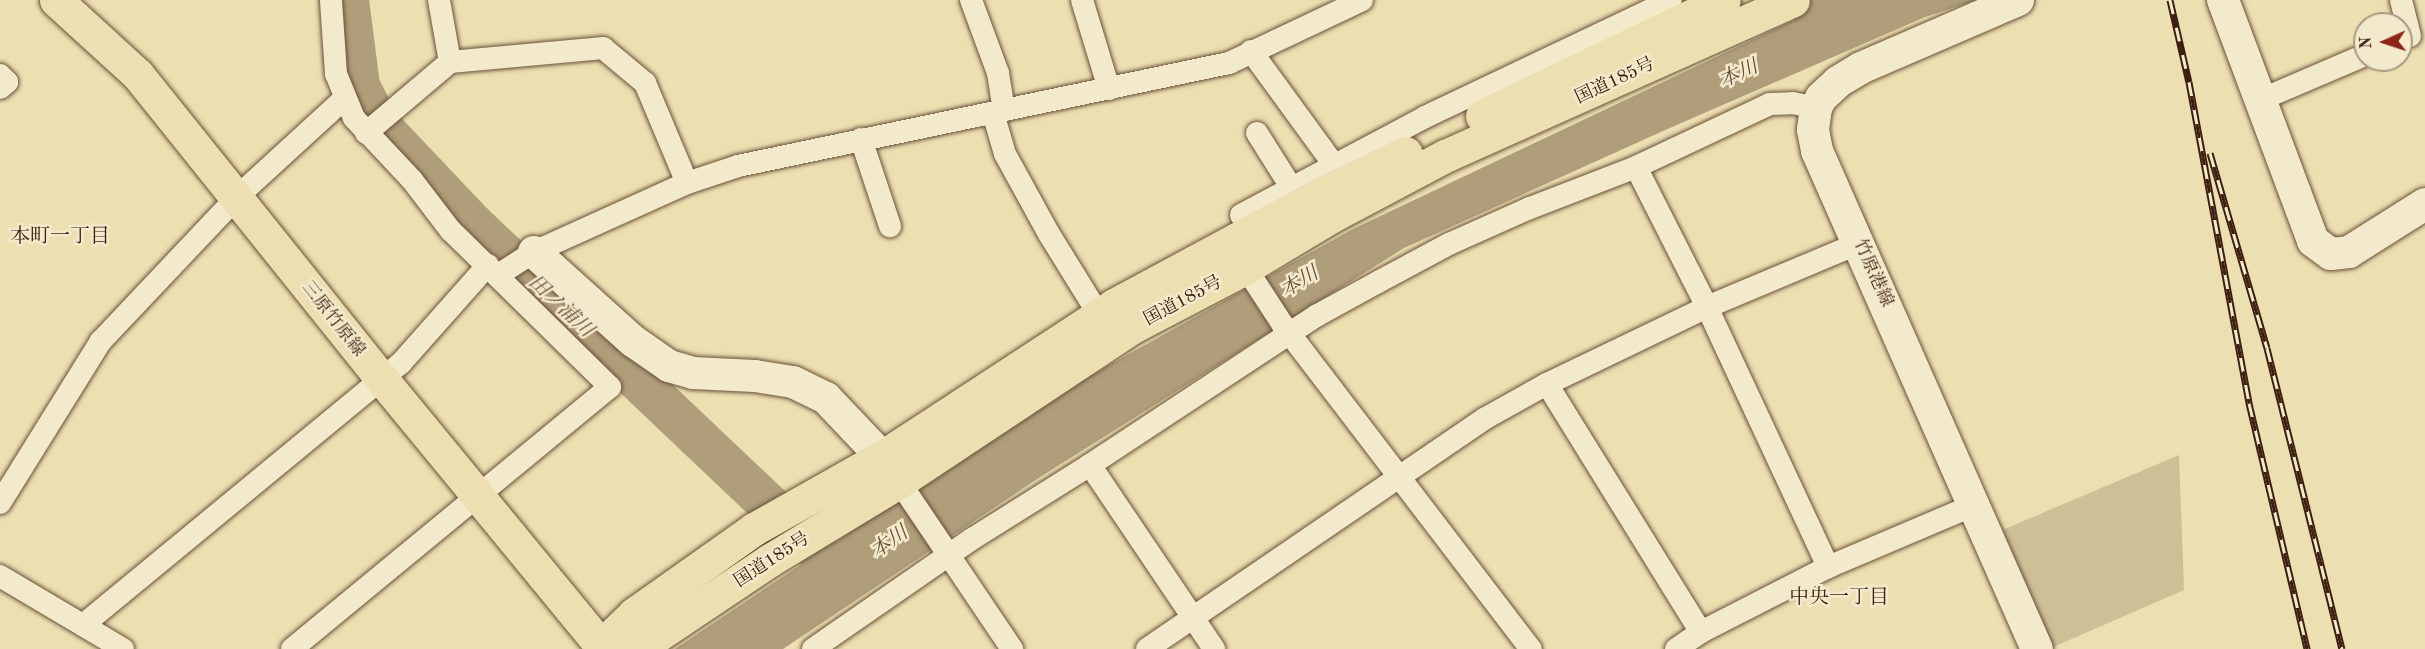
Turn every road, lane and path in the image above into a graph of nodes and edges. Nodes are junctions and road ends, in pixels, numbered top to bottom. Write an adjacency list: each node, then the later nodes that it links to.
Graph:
1 (56, 0): 29 (main road, 三原竹原線)
2 (331, 0): 18 (street)
3 (439, 0): 14 (street)
4 (970, 0): 21 (street)
5 (1082, 0): 17 (street)
6 (1362, 0): 12 (street)
7 (1671, 0): 27 (street)
8 (2223, 0): 19 (street)
9 (1722, 1): 27 (main road, 国道185号)
10 (1789, 2): 27 (main road, 国道185号)
11 (2002, 3): 20 (street)
12 (1251, 51): 17 (street); 27 (street)
13 (2353, 61): 19 (street)
14 (450, 62): 22 (street); 26 (street)
15 (0, 75): 16 (street)
16 (0, 88)
17 (1109, 89): 21 (street)
18 (344, 99): 22 (street); 29 (street)
19 (2260, 100): 30 (street)
20 (1816, 108): 25 (street); 32 (street, 竹原港線)
21 (999, 112): 24 (street); 37 (street)
22 (366, 133): 35 (street)
23 (1257, 133): 28 (street)
24 (861, 139): 26 (street); 31 (street)
25 (1636, 167): 36 (street); 38 (street)
26 (687, 183): 34 (street)
27 (1346, 183): 28 (street); 33 (main road, 国道185号)
28 (1291, 187): 33 (street)
29 (237, 197): 39 (main road, 三原竹原線); 45 (street)
30 (2425, 204)
31 (890, 226)
32 (1859, 243): 36 (street); 46 (street, 竹原港線)
33 (1242, 251): 37 (main road, 国道185号); 38 (street); 42 (main road, 国道185号)
34 (529, 255): 35 (street); 42 (street)
35 (496, 271): 39 (street); 44 (street)
36 (1707, 307): 40 (street); 48 (street)
37 (1099, 315): 42 (main road, 国道185号)
38 (1287, 330): 41 (street); 43 (street)
39 (381, 378): 44 (main road, 三原竹原線); 51 (street)
40 (1547, 384): 43 (street); 52 (street)
41 (1090, 465): 47 (street); 50 (street)
42 (896, 477): 47 (street); 54 (main road, 国道185号); 54 (main road, 国道185号)
43 (1402, 477): 50 (street); 60 (street)
44 (477, 496): 54 (main road, 三原竹原線); 55 (street)
45 (0, 504)
46 (1974, 505): 48 (street); 62 (street, 竹原港線)
47 (944, 550): 56 (street); 57 (street)
48 (1828, 567): 52 (street)
49 (2, 582): 51 (street)
50 (1192, 618): 58 (street); 59 (street)
51 (83, 625): 53 (street)
52 (1701, 632): 61 (street)
53 (118, 648)
54 (601, 648)
55 (292, 649)
56 (813, 649)
57 (1012, 649)
58 (1147, 649)
59 (1214, 649)
60 (1531, 649)
61 (1676, 649)
62 (2037, 649)

